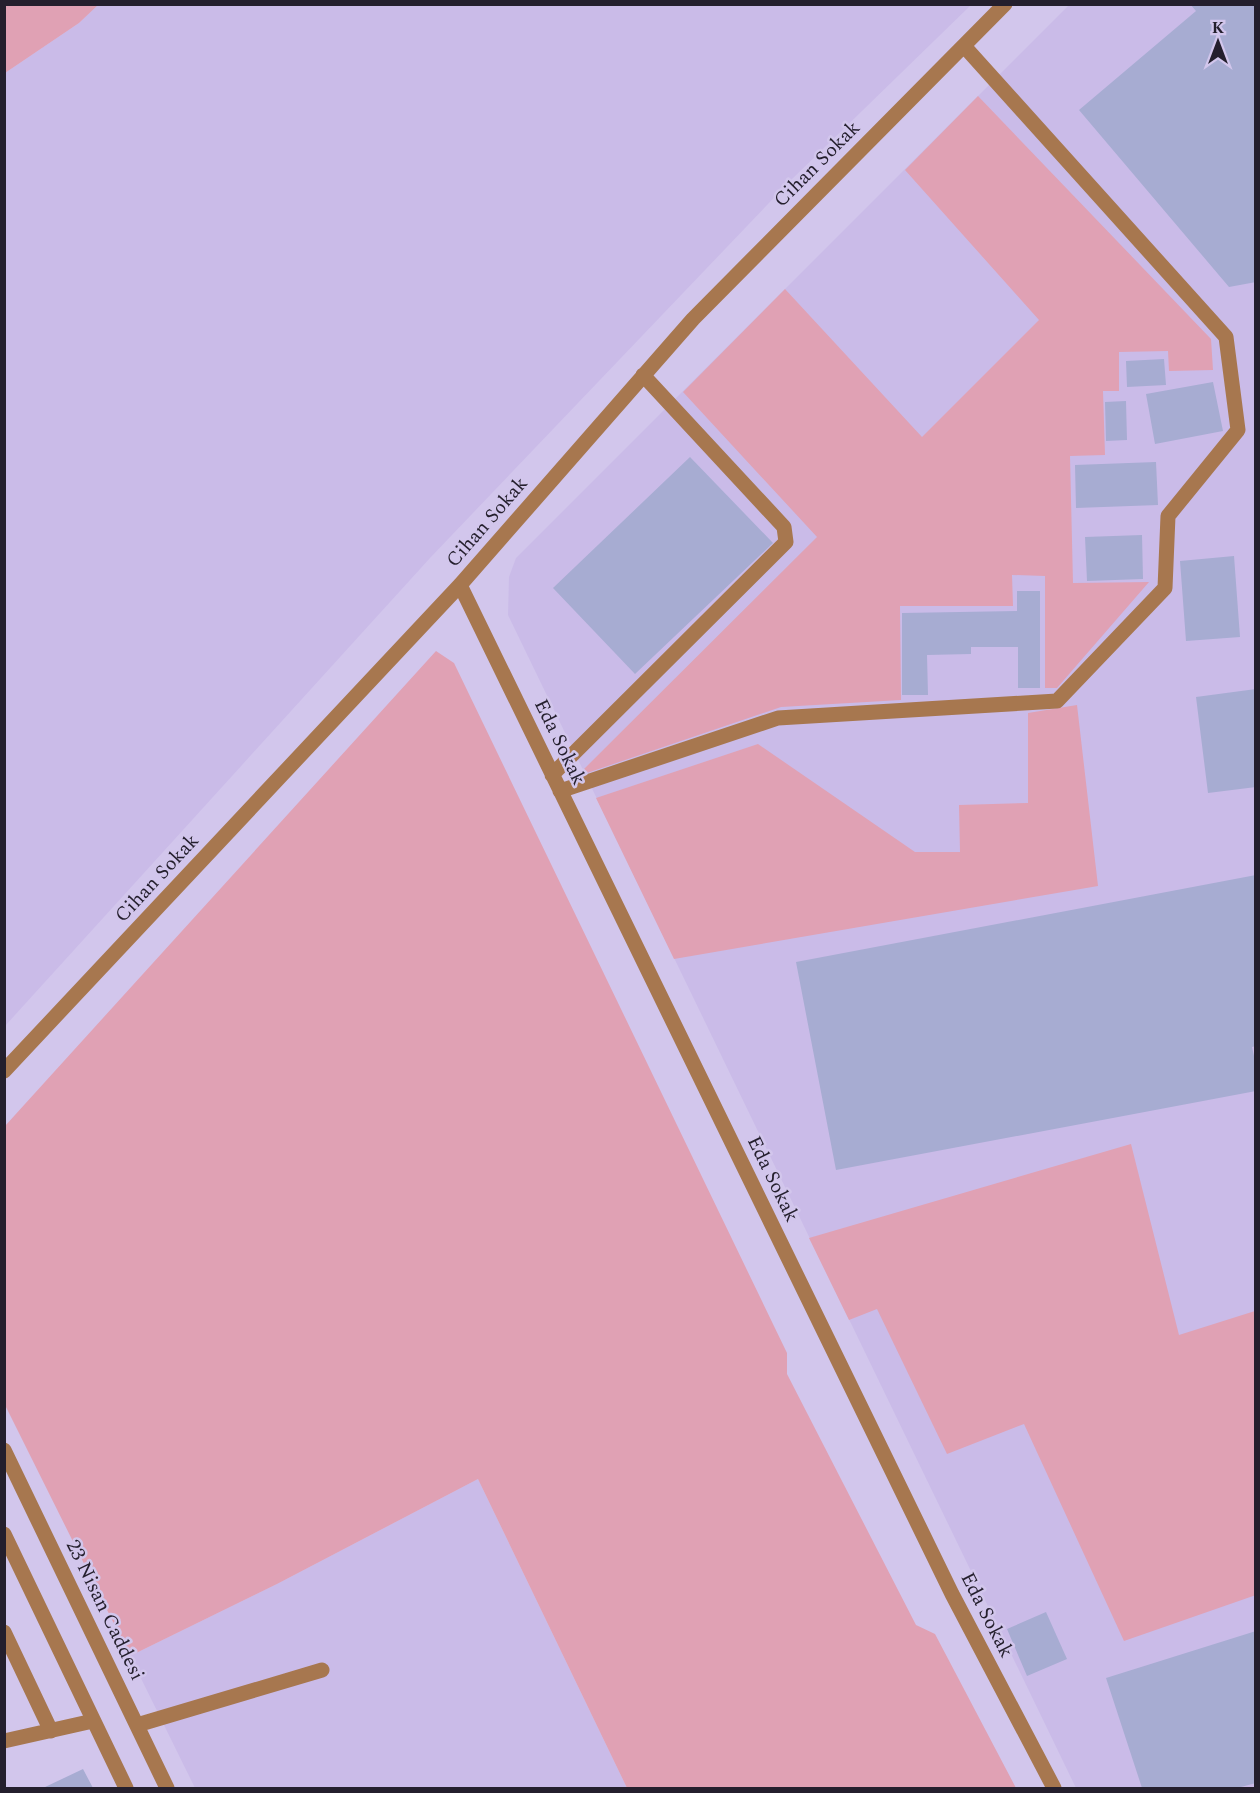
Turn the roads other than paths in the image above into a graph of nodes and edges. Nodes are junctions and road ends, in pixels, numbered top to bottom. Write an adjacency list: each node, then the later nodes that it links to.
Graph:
1 (1005, 4): 2 (street, Cihan Sokak)
2 (964, 46): 3 (street, Cihan Sokak); 6 (street)
3 (643, 375): 4 (street, Cihan Sokak); 5 (street)
4 (460, 585): 5 (street, Eda Sokak); 7 (street, Cihan Sokak)
5 (552, 775): 6 (street, Eda Sokak)
6 (560, 791): 18 (street, Eda Sokak)
7 (4, 1071)
8 (4, 1450): 13 (street, 23 Nisan Caddesi)
9 (4, 1534): 12 (street)
10 (4, 1632): 14 (street)
11 (322, 1670): 13 (street)
12 (93, 1721): 14 (street); 16 (street)
13 (137, 1725): 17 (street, 23 Nisan Caddesi)
14 (51, 1731): 15 (street)
15 (4, 1742)
16 (126, 1788)
17 (167, 1788)
18 (1054, 1788)

